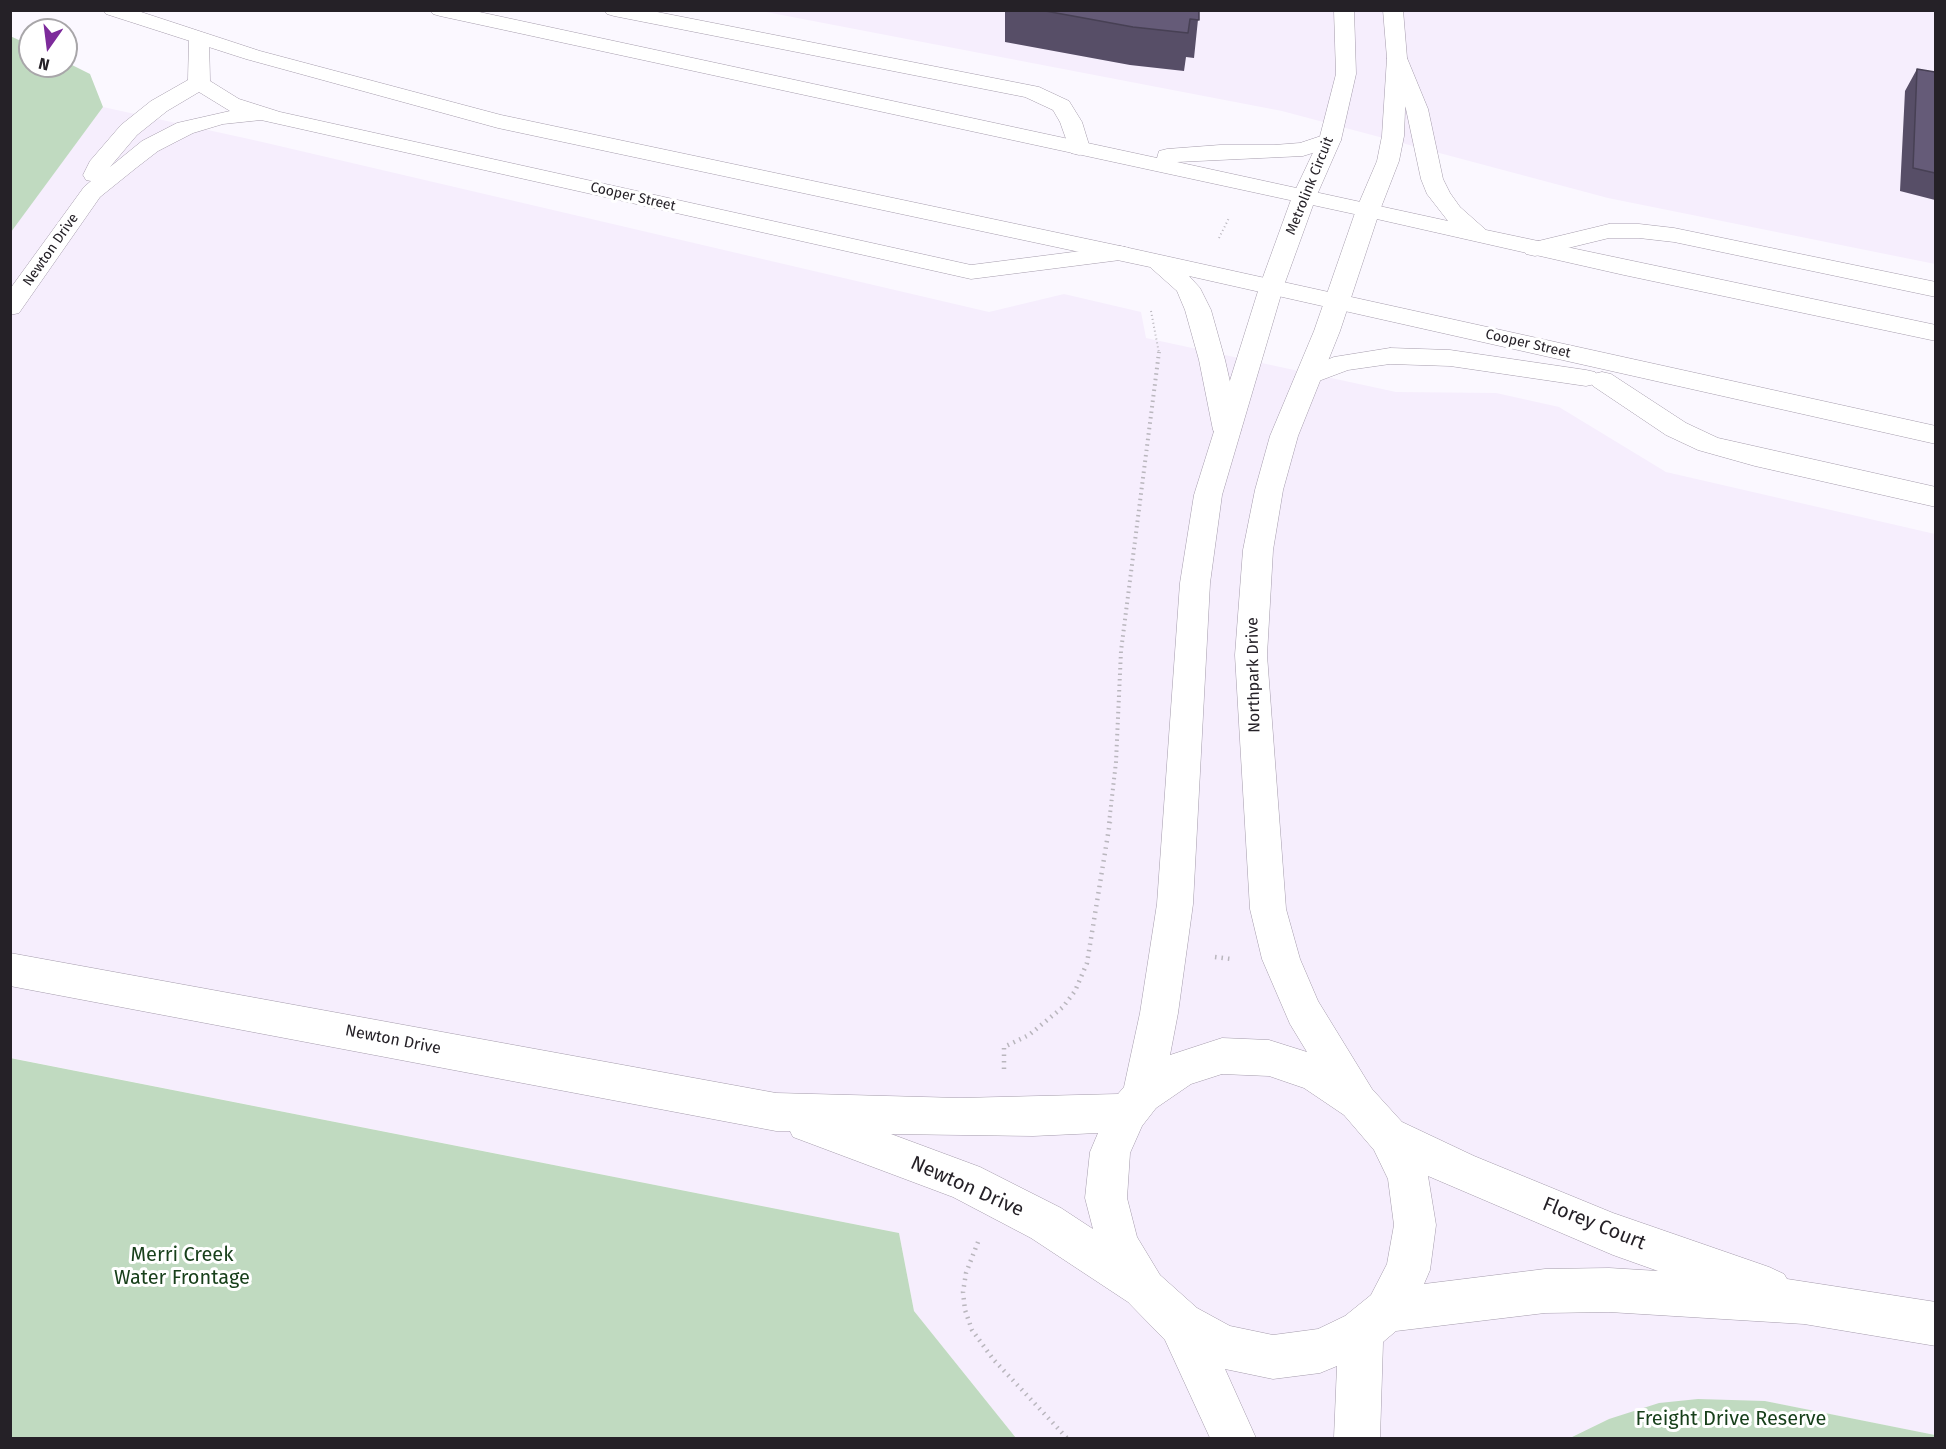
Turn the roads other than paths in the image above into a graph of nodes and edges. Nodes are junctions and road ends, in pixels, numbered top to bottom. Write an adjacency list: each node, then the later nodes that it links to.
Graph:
1 (113, 10): 6 (street, Cooper Street)
2 (440, 10): 11 (street)
3 (614, 10): 11 (street)
4 (1344, 10): 10 (street, Metrolink Circuit)
5 (1393, 10): 7 (street)
6 (199, 39): 8 (street); 18 (street, Cooper Street)
7 (1396, 58): 15 (street); 16 (street)
8 (199, 83): 9 (street, Cooper Street); 13 (street, Newton Drive)
9 (262, 114): 13 (street, Newton Drive); 18 (street, Cooper Street)
10 (1330, 140): 12 (street); 14 (street, Metrolink Circuit)
11 (1079, 148): 12 (street)
12 (1132, 159): 14 (street)
13 (92, 192): 23 (street, Newton Drive)
14 (1304, 197): 15 (street); 20 (street, Metrolink Circuit)
15 (1368, 210): 16 (street); 22 (street, Northpark Drive)
16 (1479, 236): 17 (street)
17 (1535, 249): 21 (street); 24 (street)
18 (1120, 253): 19 (street, Cooper Street)
19 (1159, 262): 20 (street, Cooper Street); 30 (street)
20 (1271, 288): 22 (street, Cooper Street); 30 (street)
21 (1935, 290)
22 (1337, 302): 27 (street, Northpark Drive); 29 (street, Cooper Street)
23 (10, 308)
24 (1838, 313): 25 (street); 26 (street)
25 (1935, 320)
26 (1935, 333)
27 (1308, 377): 28 (street); 34 (street, Northpark Drive)
28 (1602, 380): 29 (street); 32 (street)
29 (1837, 413): 31 (street, Cooper Street)
30 (1227, 430): 35 (street)
31 (1935, 435)
32 (1935, 497)
33 (10, 969): 36 (street, Newton Drive)
34 (1358, 1102): 35 (street); 37 (street)
35 (1135, 1104): 36 (street, Newton Drive); 38 (street)
36 (776, 1112): 38 (street, Newton Drive)
37 (1388, 1136): 39 (street, Florey Court); 40 (street)
38 (1145, 1290): 41 (street)
39 (1804, 1302): 40 (street, Florey Court); 42 (street, Florey Court)
40 (1373, 1321): 41 (street, Florey Court); 44 (street)
41 (1180, 1324): 43 (street)
42 (1935, 1324)
43 (1233, 1438)
44 (1357, 1438)

